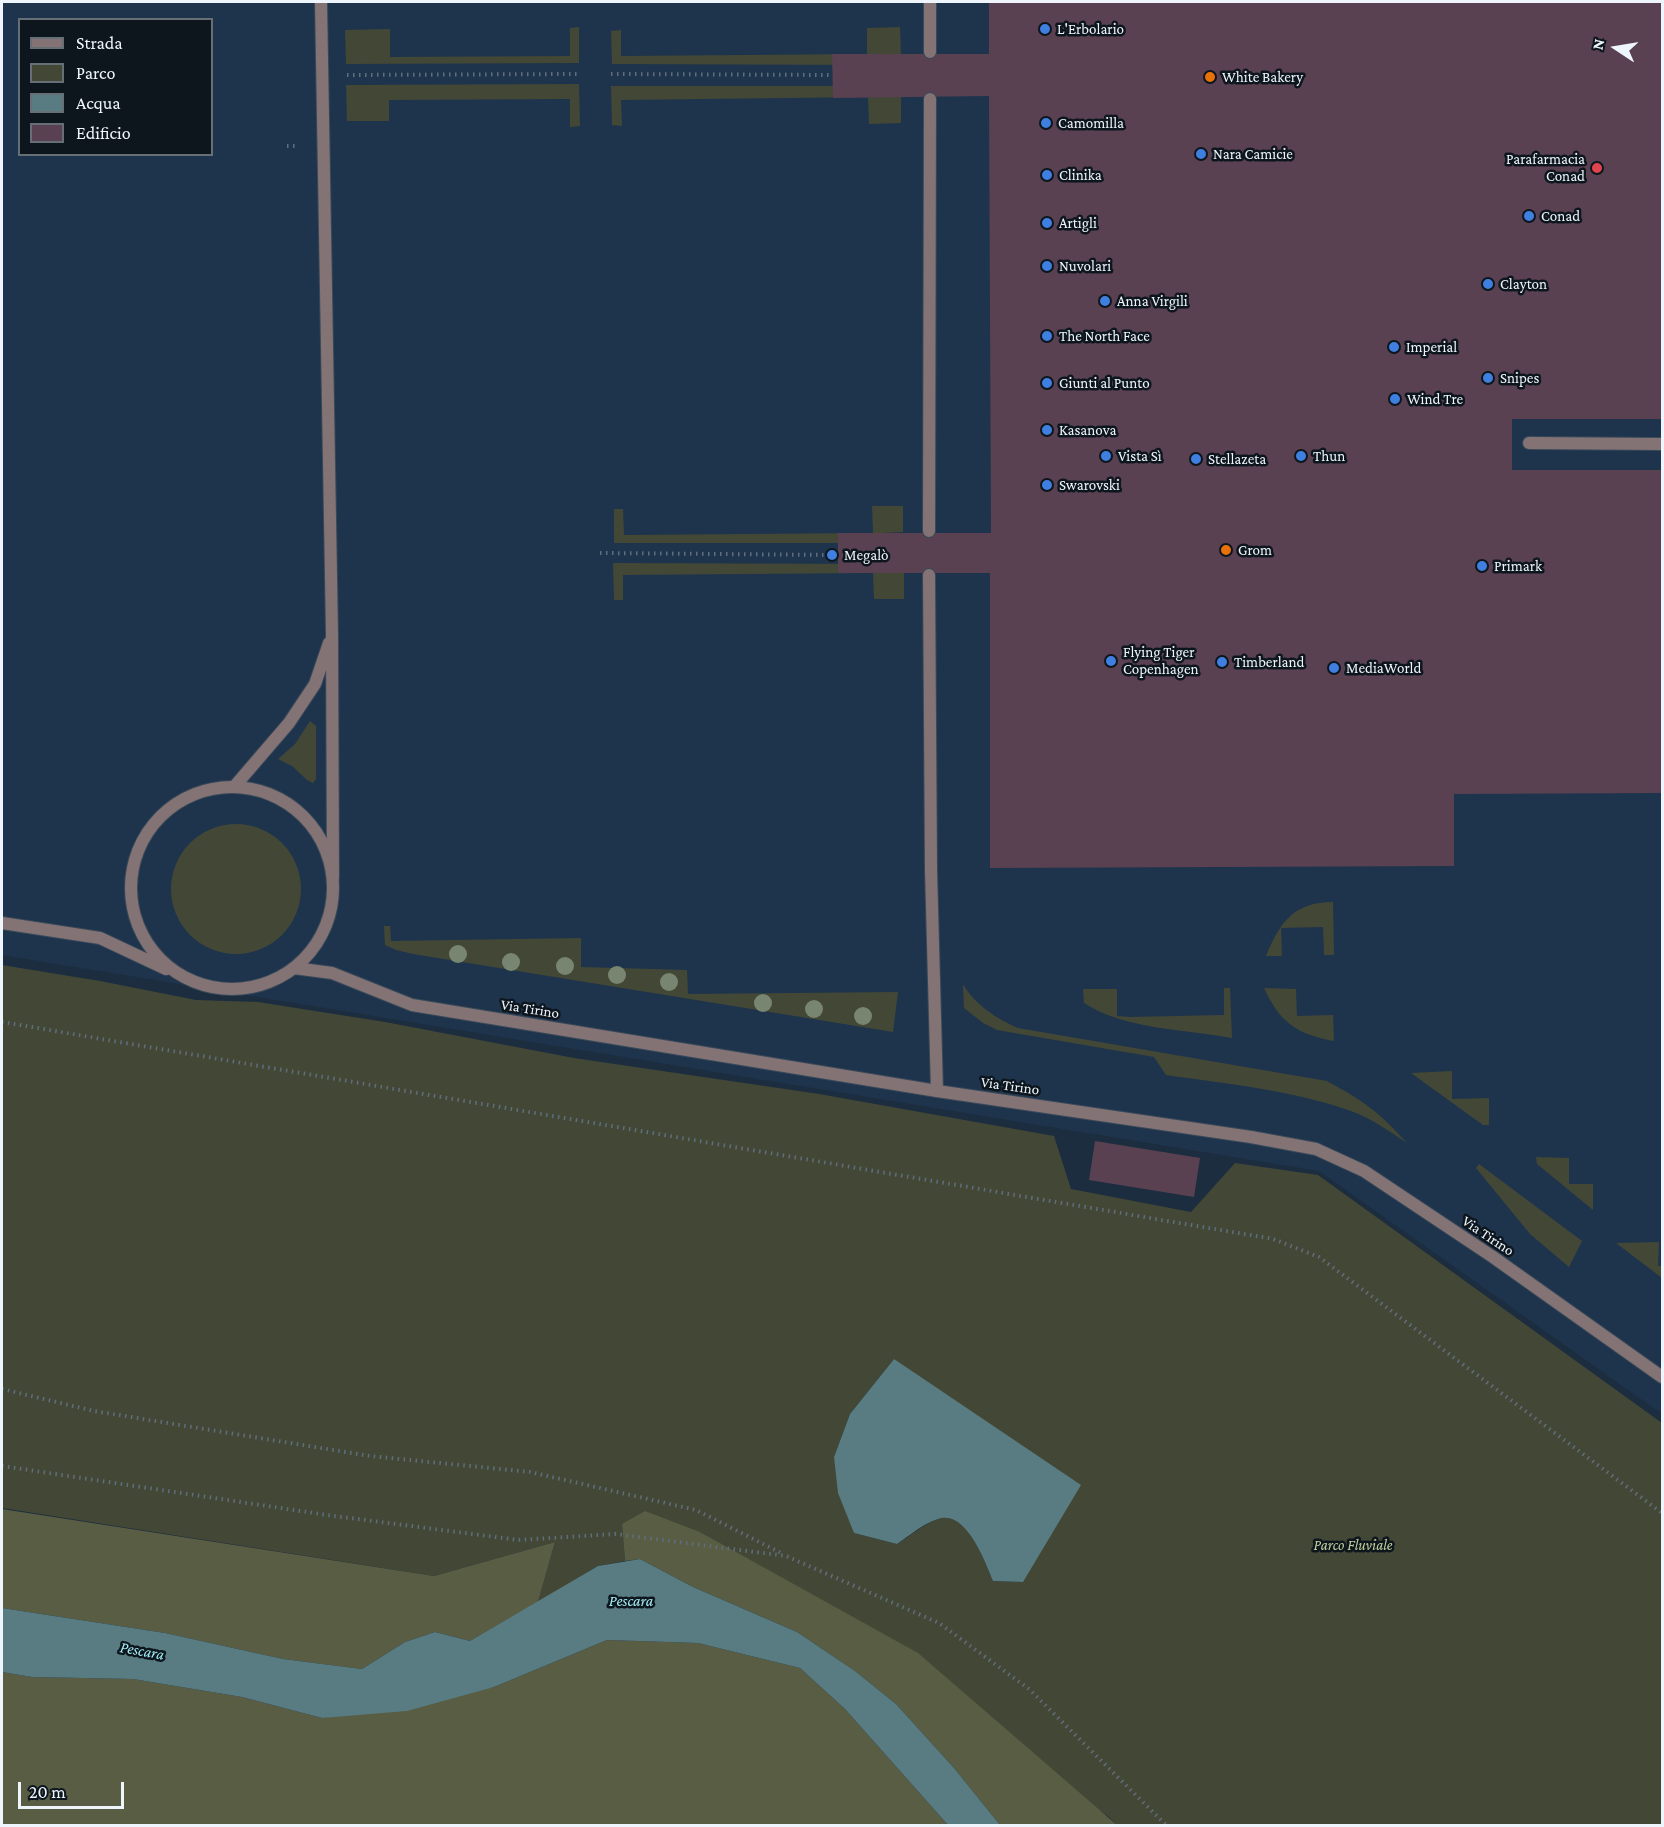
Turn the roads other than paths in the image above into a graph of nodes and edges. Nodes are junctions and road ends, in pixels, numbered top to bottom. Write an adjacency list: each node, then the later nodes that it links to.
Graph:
1 (321, 2): 9 (street)
2 (930, 2): 3 (street)
3 (930, 52)
4 (930, 99): 7 (street)
5 (1529, 444): 6 (street)
6 (1662, 444)
7 (929, 531)
8 (929, 575): 15 (street)
9 (332, 634): 10 (street); 11 (street)
10 (234, 787): 11 (street); 14 (street)
11 (333, 877): 13 (street)
12 (2, 924): 14 (street)
13 (294, 968): 14 (street); 15 (street, Via Tirino)
14 (192, 981)
15 (938, 1091): 16 (street, Via Tirino)
16 (1662, 1377)

